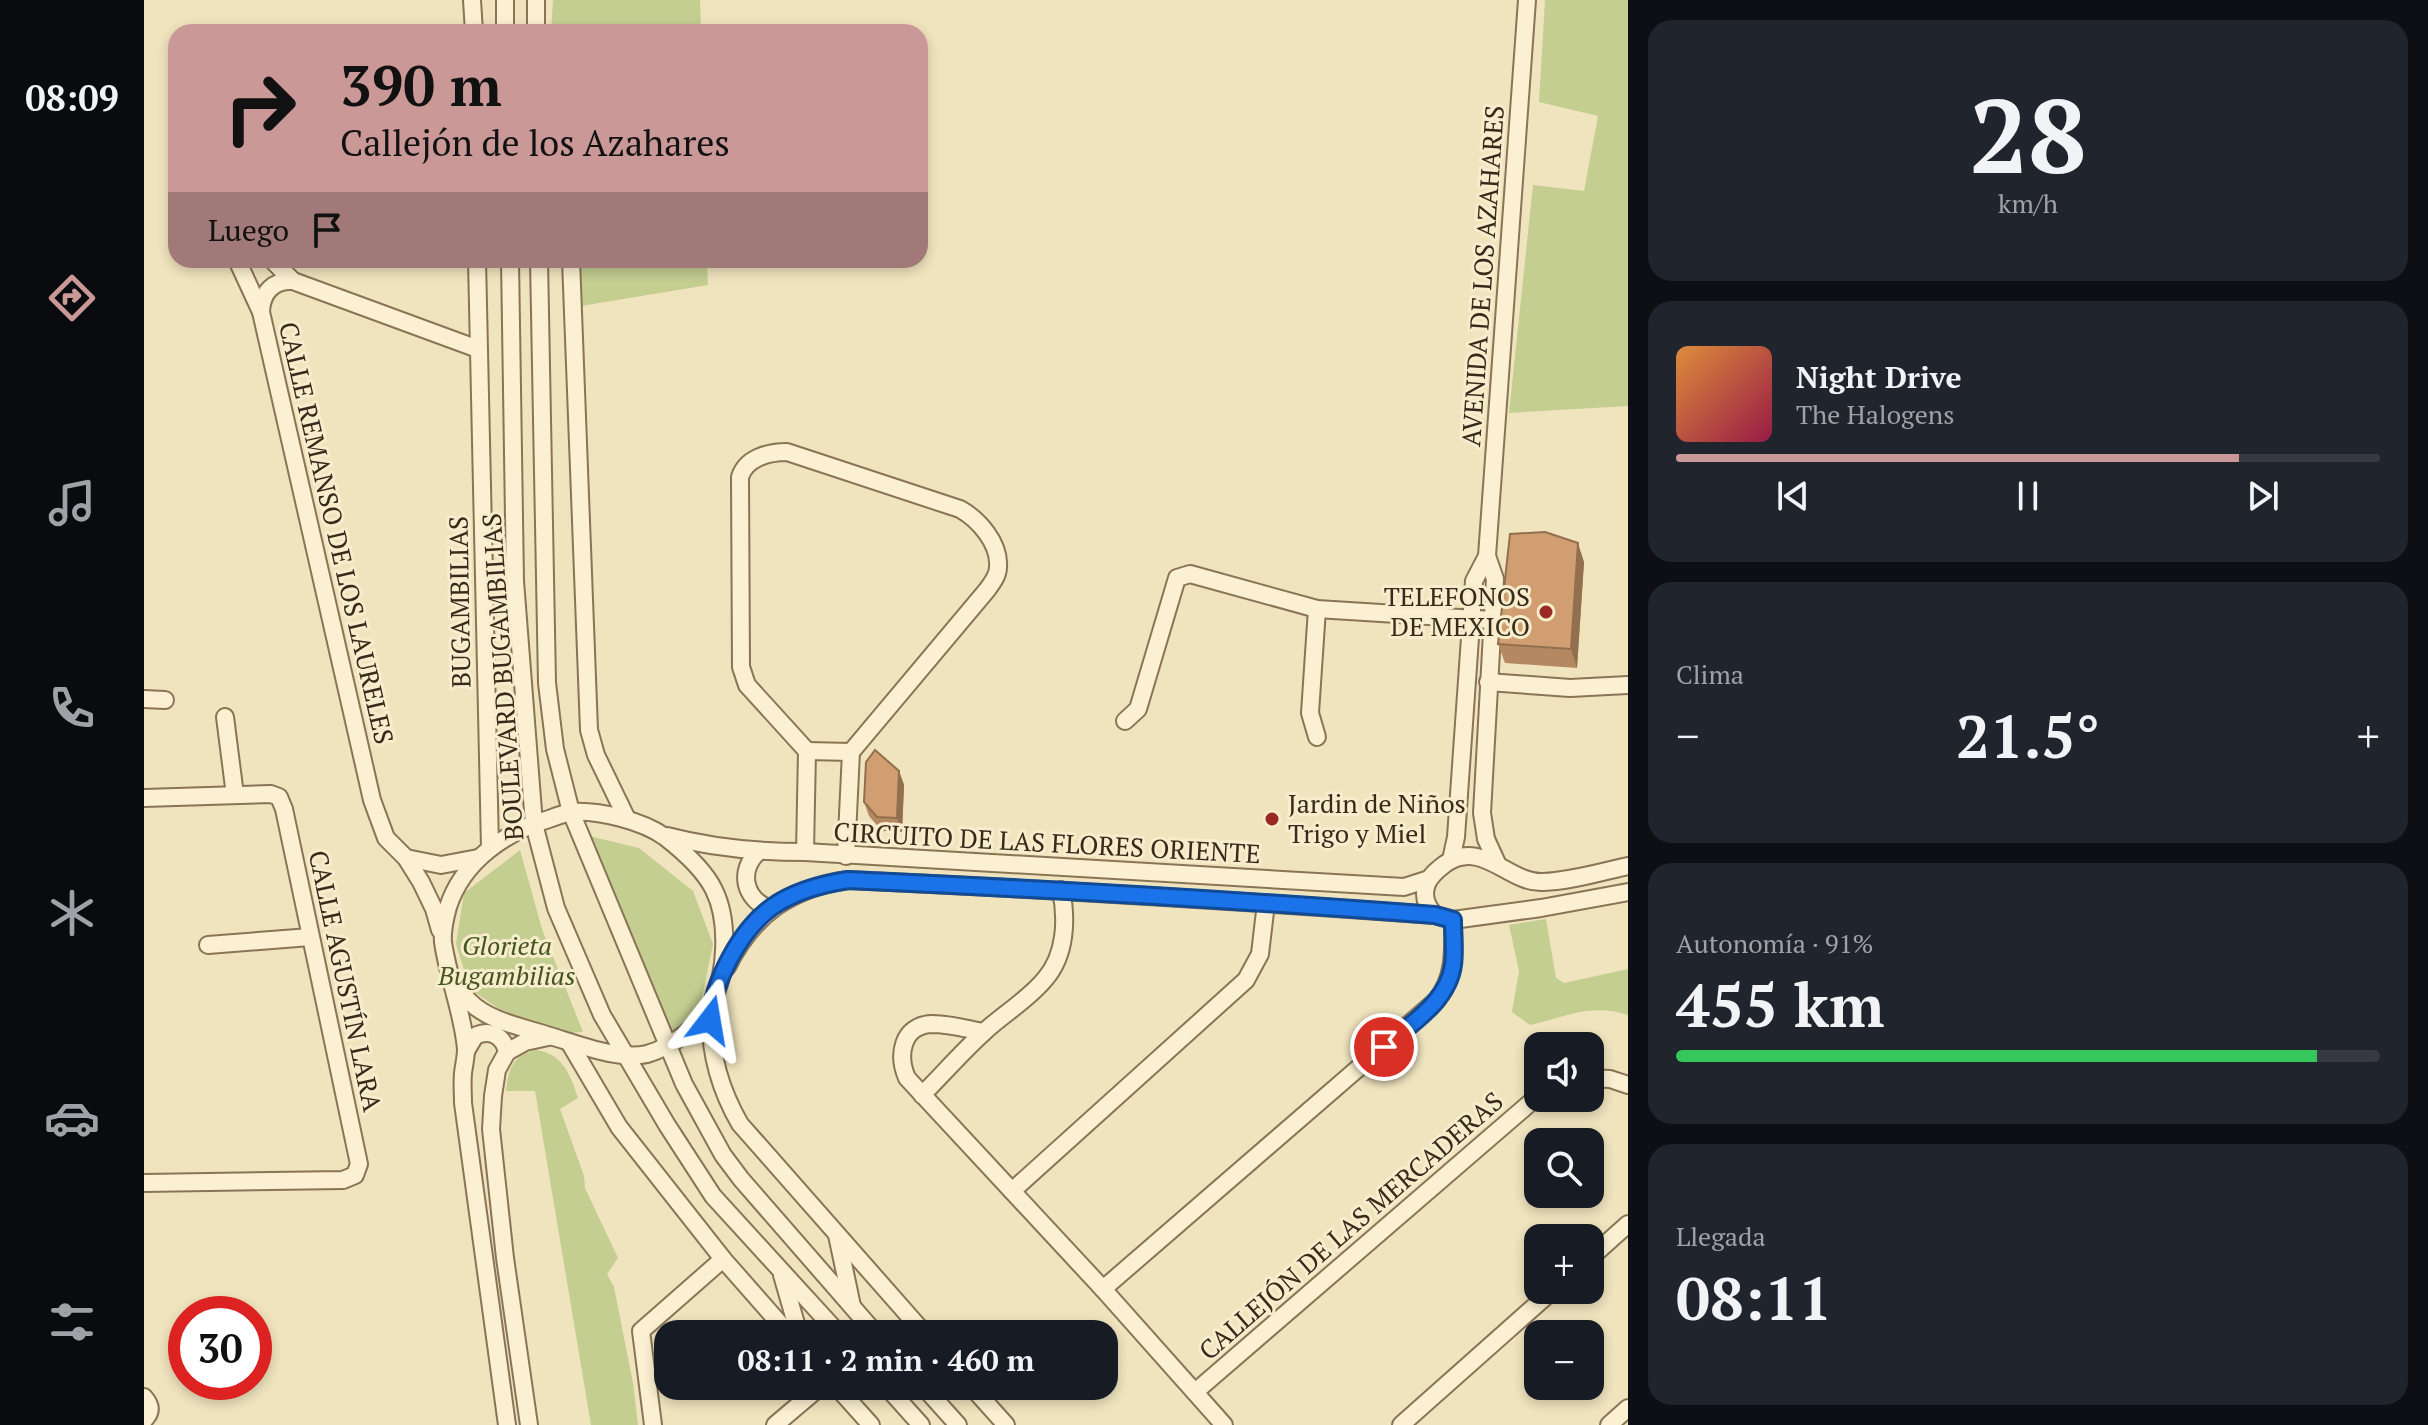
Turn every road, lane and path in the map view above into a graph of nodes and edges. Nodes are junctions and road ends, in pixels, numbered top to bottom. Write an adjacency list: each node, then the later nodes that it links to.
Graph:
1 (472, 0): 5 (street)
2 (505, 0): 6 (street)
3 (536, 0): 7 (street)
4 (1527, 0): 17 (street, AVENIDA DE LOS AZAHARES)
5 (474, 24)
6 (504, 24)
7 (536, 24)
8 (241, 268): 15 (street)
9 (280, 268): 14 (street)
10 (477, 268): 16 (street, BUGAMBILIAS)
11 (510, 268): 34 (street, BOULEVARD BUGAMBILIAS)
12 (539, 268): 32 (street, BOULEVARD BUGAMBILIAS)
13 (571, 268): 33 (street)
14 (293, 281): 15 (street, CALLE REMANSO DE LOS LAURELES); 16 (street, CALLE REMANSO DE LOS LAURELES)
15 (261, 312): 40 (street, CALLE REMANSO DE LOS LAURELES)
16 (478, 349): 38 (street, BUGAMBILIAS)
17 (1487, 556): 19 (street, AVENIDA DE LOS AZAHARES); 20 (street, AVENIDA DE LOS AZAHARES)
18 (1317, 609): 19 (street); 26 (street); 27 (street)
19 (1472, 617): 20 (street); 41 (street, AVENIDA DE LOS AZAHARES)
20 (1492, 620): 21 (street, AVENIDA DE LOS AZAHARES)
21 (1488, 682): 22 (street); 42 (street, AVENIDA DE LOS AZAHARES)
22 (1628, 685)
23 (144, 699): 24 (street)
24 (165, 700)
25 (225, 717): 30 (street)
26 (1125, 721)
27 (1317, 737)
28 (807, 751): 29 (street); 29 (street); 37 (street)
29 (851, 752): 39 (street)
30 (235, 795): 31 (street); 53 (street, CALLE AGUSTÍN LARA)
31 (144, 798)
32 (571, 812): 33 (street); 34 (street); 62 (street, BOULEVARD BUGAMBILIAS)
33 (627, 819): 35 (street)
34 (534, 824): 38 (street); 65 (street, BOULEVARD BUGAMBILIAS)
35 (662, 835): 36 (street, CIRCUITO DE LAS FLORES ORIENTE); 57 (street)
36 (758, 852): 37 (street, CIRCUITO DE LAS FLORES ORIENTE); 49 (street)
37 (805, 852): 39 (street, CIRCUITO DE LAS FLORES ORIENTE)
38 (484, 853): 40 (street); 54 (street)
39 (846, 856): 45 (street, CIRCUITO DE LAS FLORES ORIENTE)
40 (406, 858): 54 (street, CALLE REMANSO DE LOS LAURELES)
41 (1451, 860): 42 (street); 45 (street)
42 (1497, 863): 44 (street)
43 (1628, 866): 44 (street)
44 (1518, 876): 50 (street)
45 (1429, 879): 51 (street)
46 (1061, 890): 48 (street, CIRCUITO DE LAS FLORES ORIENTE); 49 (street, CIRCUITO DE LAS FLORES ORIENTE); 59 (street)
47 (1628, 892): 50 (street)
48 (1266, 903): 51 (street, CIRCUITO DE LAS FLORES ORIENTE); 71 (street)
49 (770, 909): 57 (street, CIRCUITO DE LAS FLORES ORIENTE)
50 (1513, 911): 52 (street)
51 (1435, 915): 52 (street)
52 (1453, 920): 79 (street)
53 (310, 937): 55 (street); 70 (street, CALLE AGUSTÍN LARA)
54 (443, 939): 56 (street, CALLE REMANSO DE LOS LAURELES)
55 (208, 945)
56 (451, 978): 60 (street); 63 (street, CALLE REMANSO DE LOS LAURELES)
57 (717, 986): 58 (street)
58 (711, 1003): 62 (street); 73 (street)
59 (984, 1032): 68 (street); 68 (street)
60 (552, 1036): 61 (street); 64 (street)
61 (569, 1042): 65 (street); 76 (street)
62 (670, 1045): 65 (street); 81 (street, BOULEVARD BUGAMBILIAS)
63 (466, 1051): 64 (street); 77 (street, CALLE REMANSO DE LOS LAURELES)
64 (507, 1052): 75 (street)
65 (626, 1056): 78 (street, BOULEVARD BUGAMBILIAS)
66 (1604, 1079): 67 (street)
67 (1628, 1085)
68 (922, 1095): 71 (street)
69 (1524, 1108): 87 (street, CALLEJÓN DE LAS MERCADERAS)
70 (144, 1183)
71 (1012, 1191): 79 (street)
72 (1628, 1224): 74 (street)
73 (836, 1234): 81 (street); 86 (street)
74 (1604, 1245)
75 (505, 1258): 77 (street); 97 (street)
76 (723, 1259): 82 (street); 98 (street)
77 (483, 1261): 96 (street, CALLE REMANSO DE LOS LAURELES)
78 (780, 1269): 83 (street); 84 (street, BOULEVARD BUGAMBILIAS)
79 (1103, 1289): 87 (street)
80 (1537, 1304): 105 (street)
81 (853, 1308): 85 (street, BOULEVARD BUGAMBILIAS)
82 (777, 1320)
83 (795, 1320)
84 (826, 1320)
85 (864, 1320)
86 (913, 1320)
87 (1195, 1392): 104 (street)
88 (144, 1397): 95 (street)
89 (804, 1400): 99 (street)
90 (849, 1400): 100 (street)
91 (899, 1400): 101 (street)
92 (936, 1400): 102 (street)
93 (984, 1400): 103 (street)
94 (1628, 1408): 106 (street)
95 (144, 1420)
96 (507, 1425)
97 (529, 1425)
98 (653, 1425)
99 (775, 1425)
100 (871, 1425)
101 (921, 1425)
102 (958, 1425)
103 (1006, 1425)
104 (1224, 1425)
105 (1401, 1425)
106 (1609, 1425)

